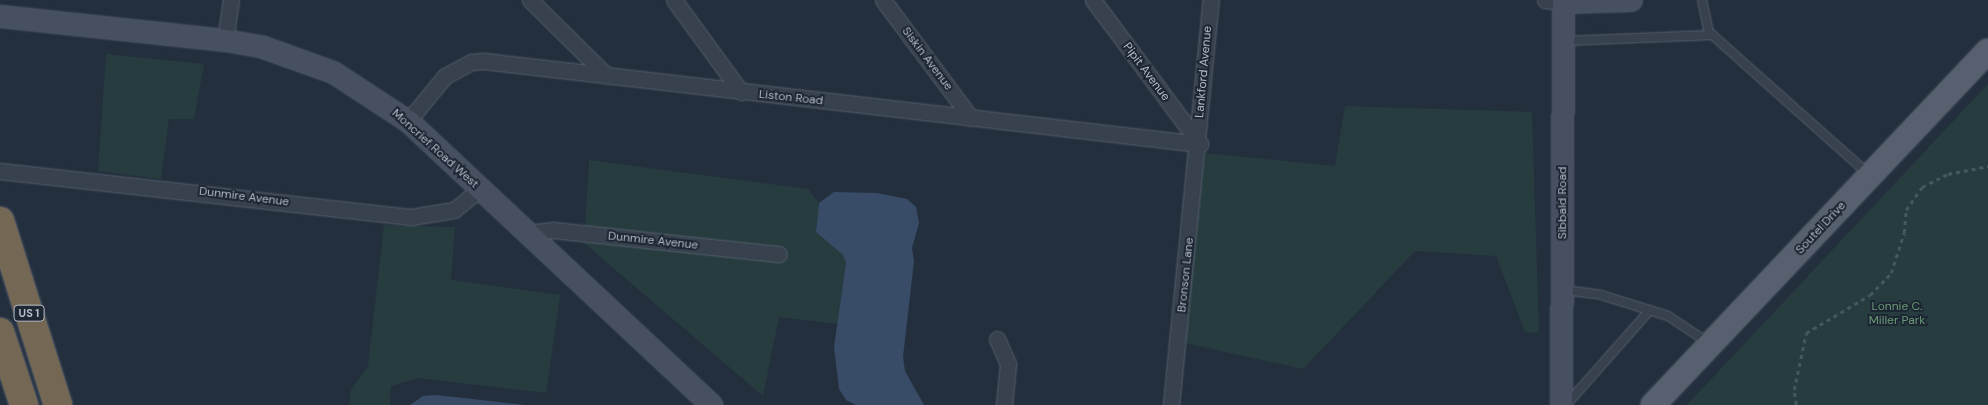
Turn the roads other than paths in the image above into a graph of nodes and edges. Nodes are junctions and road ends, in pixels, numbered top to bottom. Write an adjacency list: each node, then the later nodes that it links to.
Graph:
1 (231, 0): 12 (street)
2 (530, 0): 15 (street)
3 (674, 0): 16 (street)
4 (883, 0): 17 (street, Siskin Avenue)
5 (1092, 0): 19 (street, Pipit Avenue)
6 (1212, 0): 19 (street, Lankford Avenue)
7 (1631, 0): 9 (main road)
8 (1702, 0): 11 (lane)
9 (1557, 1): 13 (main road, Sibbald Road)
10 (0, 16): 12 (main road, Moncrief Road West)
11 (1713, 36): 13 (lane); 21 (lane)
12 (225, 40): 18 (main road, Moncrief Road West)
13 (1564, 41): 26 (main road, Sibbald Road)
14 (1988, 51): 21 (main road, Soutel Drive)
15 (607, 76): 16 (street, Liston Road); 18 (street, Liston Road)
16 (741, 92): 17 (street, Liston Road)
17 (970, 118): 19 (street, Liston Road)
18 (408, 121): 22 (main road, Moncrief Road West)
19 (1200, 144): 35 (street, Bronson Lane)
20 (0, 171): 22 (street, Dunmire Avenue)
21 (1870, 176): 30 (main road, Soutel Drive)
22 (480, 189): 24 (main road, Moncrief Road West)
23 (0, 220): 32 (highway, US 1)
24 (527, 233): 25 (street, Dunmire Avenue); 33 (main road, Moncrief Road West)
25 (779, 254)
26 (1563, 290): 27 (lane); 36 (main road, Sibbald Road)
27 (1650, 310): 30 (lane); 37 (lane)
28 (0, 332): 31 (highway, US 1)
29 (997, 339): 34 (street)
30 (1711, 345): 38 (main road, Soutel Drive)
31 (24, 405)
32 (58, 405)
33 (712, 405)
34 (1004, 405)
35 (1171, 405)
36 (1561, 405)
37 (1566, 405)
38 (1653, 405)

